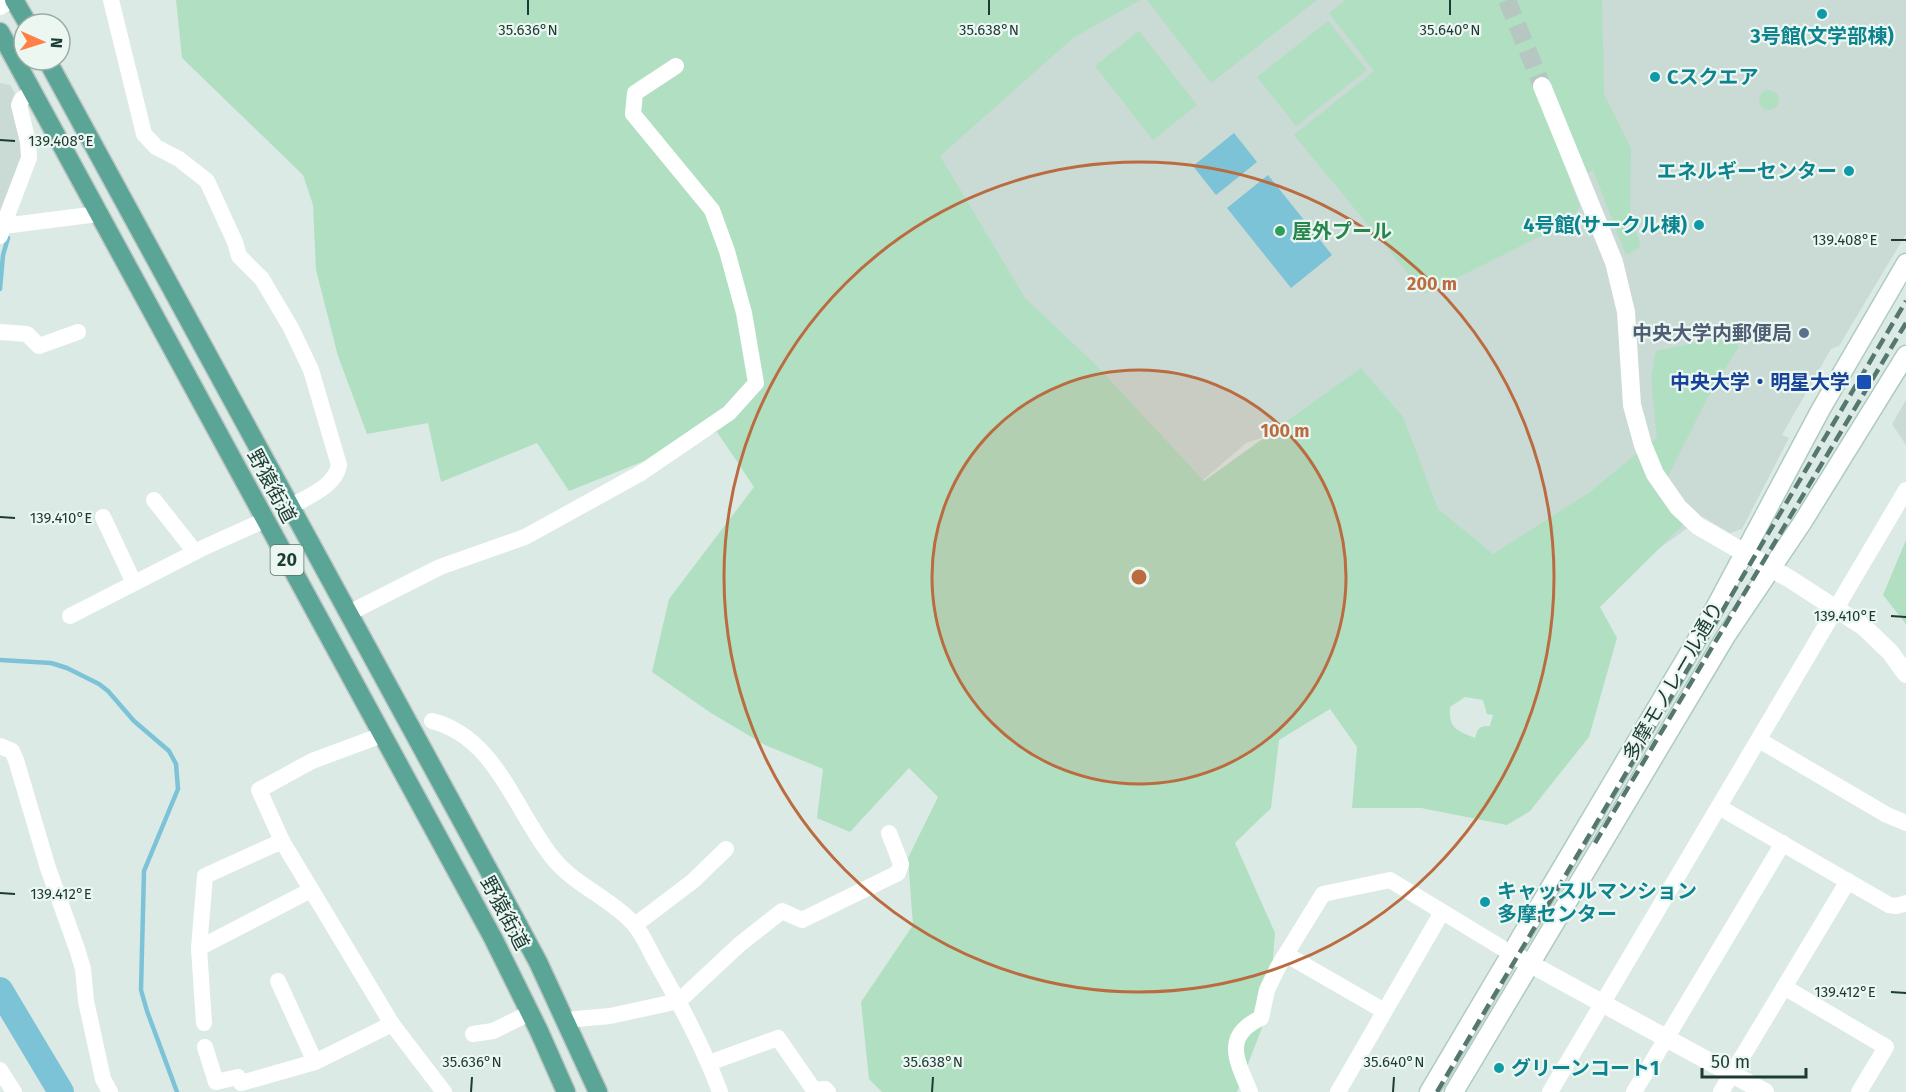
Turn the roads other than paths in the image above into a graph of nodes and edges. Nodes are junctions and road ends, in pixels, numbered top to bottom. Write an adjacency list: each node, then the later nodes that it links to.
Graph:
1 (9, 0): 3 (main road)
2 (111, 0): 19 (street)
3 (0, 6)
4 (0, 32): 8 (main road, 野猿街道 / 20)
5 (676, 66): 27 (street)
6 (54, 72): 15 (main road, 野猿街道 / 20)
7 (1542, 86): 23 (main road)
8 (32, 92): 9 (main road, 野猿街道 / 20); 10 (street)
9 (98, 214): 10 (street); 16 (main road, 野猿街道 / 20)
10 (1, 232)
11 (1906, 263): 23 (main road, 多摩モノレール通り)
12 (0, 332): 13 (street)
13 (78, 332)
14 (1906, 356): 24 (main road, 多摩モノレール通り)
15 (265, 462): 16 (main road); 19 (main road, 野猿街道 / 20)
16 (246, 485): 21 (main road, 野猿街道 / 20)
17 (1906, 490): 26 (street)
18 (154, 500): 22 (street)
19 (290, 507): 21 (main road); 27 (main road, 野猿街道 / 20)
20 (103, 517): 25 (street)
21 (265, 520): 22 (street); 32 (main road, 野猿街道 / 20)
22 (195, 552): 25 (street)
23 (1744, 553): 24 (main road); 47 (main road, 多摩モノレール通り)
24 (1772, 569): 26 (main road); 49 (main road, 多摩モノレール通り)
25 (134, 583): 28 (street)
26 (1836, 608): 29 (main road); 33 (street)
27 (349, 614): 31 (main road, 野猿街道 / 20)
28 (70, 616)
29 (1906, 674)
30 (432, 721): 45 (street)
31 (410, 726): 32 (main road); 56 (main road, 野猿街道 / 20)
32 (382, 735): 38 (street); 55 (main road, 野猿街道 / 20)
33 (1759, 740): 35 (street); 36 (street)
34 (0, 746): 68 (street)
35 (1719, 807): 39 (street); 53 (street)
36 (1906, 824)
37 (889, 833): 52 (street)
38 (282, 841): 42 (street); 46 (street)
39 (1783, 843): 41 (street); 61 (street)
40 (726, 849): 45 (street)
41 (1848, 880): 43 (street); 51 (street)
42 (311, 890): 46 (street); 58 (street)
43 (1906, 903)
44 (1442, 912): 47 (street); 48 (street); 54 (street)
45 (635, 925): 52 (street)
46 (199, 948): 57 (street)
47 (1512, 954): 49 (main road); 76 (main road, 多摩モノレール通り)
48 (1287, 955): 54 (street); 74 (street)
49 (1531, 965): 53 (main road); 77 (main road, 多摩モノレール通り)
50 (278, 981): 63 (street)
51 (1784, 987): 66 (street); 82 (street)
52 (679, 1001): 56 (street); 64 (street)
53 (1603, 1004): 61 (main road); 78 (street)
54 (1384, 1011): 75 (street)
55 (530, 1013): 59 (main road, 野猿街道 / 20); 60 (street)
56 (565, 1020): 59 (main road); 71 (main road, 野猿街道 / 20)
57 (204, 1023)
58 (392, 1024): 63 (street); 69 (street)
59 (539, 1031): 70 (main road, 野猿街道 / 20)
60 (473, 1034)
61 (1666, 1038): 66 (main road); 79 (street)
62 (205, 1047): 63 (street)
63 (315, 1062)
64 (709, 1063): 72 (street); 73 (street)
65 (0, 1070): 67 (street)
66 (1732, 1074): 80 (street); 81 (main road)
67 (14, 1092)
68 (110, 1092)
69 (444, 1092)
70 (566, 1092)
71 (598, 1092)
72 (720, 1092)
73 (828, 1092)
74 (1250, 1092)
75 (1338, 1092)
76 (1429, 1092)
77 (1454, 1092)
78 (1550, 1092)
79 (1634, 1092)
80 (1721, 1092)
81 (1765, 1092)
82 (1859, 1092)

